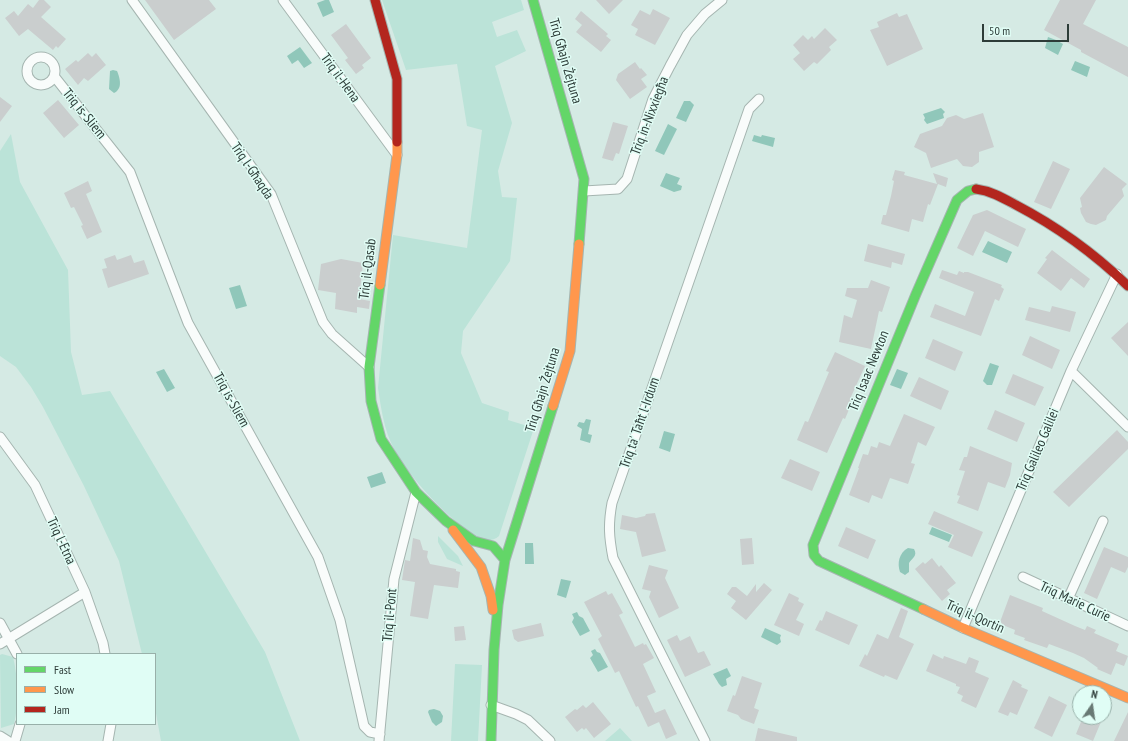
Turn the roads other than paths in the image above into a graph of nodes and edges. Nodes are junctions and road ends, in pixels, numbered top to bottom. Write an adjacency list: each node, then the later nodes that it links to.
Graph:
1 (132, 0): 12 (street, Triq l-Għaqda)
2 (283, 0): 8 (street, Triq il-Hena)
3 (375, 0): 8 (street, Triq il-Qasab)
4 (533, 0): 9 (street, Triq Għajn Żejtuna)
5 (722, 0): 9 (street, Triq in-Nixxiegħa)
6 (54, 76): 39 (street, Triq is-Sliem)
7 (758, 99): 45 (street, Triq ta' Taħt l-Irdum)
8 (397, 155): 12 (street, Triq il-Qasab)
9 (584, 191): 20 (street, Triq Għajn Żejtuna)
10 (1117, 274): 11 (street); 13 (street, Triq Galileo Galilei); 19 (street, Triq Isaac Newton)
11 (1128, 286)
12 (369, 368): 16 (street, Triq il-Qasab)
13 (1071, 371): 14 (street); 29 (street, Triq Galileo Galilei)
14 (1128, 427)
15 (0, 437): 24 (street, Triq l-Etna)
16 (416, 492): 17 (street, Triq il-Qasab); 39 (street, Triq il-Pont)
17 (446, 521): 20 (street, Triq il-Qasab); 23 (street, Triq il-Qasab)
18 (1103, 521): 25 (street)
19 (814, 555): 29 (street, Triq il-Qortin)
20 (505, 560): 21 (street, Triq Għajn Żejtuna)
21 (502, 573): 23 (street); 27 (street, Triq Għajn Żejtuna)
22 (1023, 577): 25 (street, Triq Marie Curie)
23 (485, 579): 27 (street, Triq il-Qasab)
24 (85, 592): 30 (street); 33 (street, Triq l-Etna)
25 (1068, 599): 28 (street, Triq Marie Curie)
26 (0, 623): 30 (street)
27 (495, 625): 35 (street, Triq Għajn Żejtuna)
28 (1128, 626)
29 (963, 628): 34 (street, Triq il-Qortin)
30 (9, 638): 31 (street); 32 (street)
31 (0, 644)
32 (16, 653)
33 (105, 653)
34 (1128, 698)
35 (491, 705): 43 (street, Triq Għajn Żejtuna); 44 (street)
36 (20, 725): 41 (street)
37 (111, 725): 42 (street)
38 (0, 736): 40 (street)
39 (379, 737)
40 (8, 741)
41 (15, 741)
42 (108, 741)
43 (491, 741)
44 (550, 741)
45 (705, 741)

